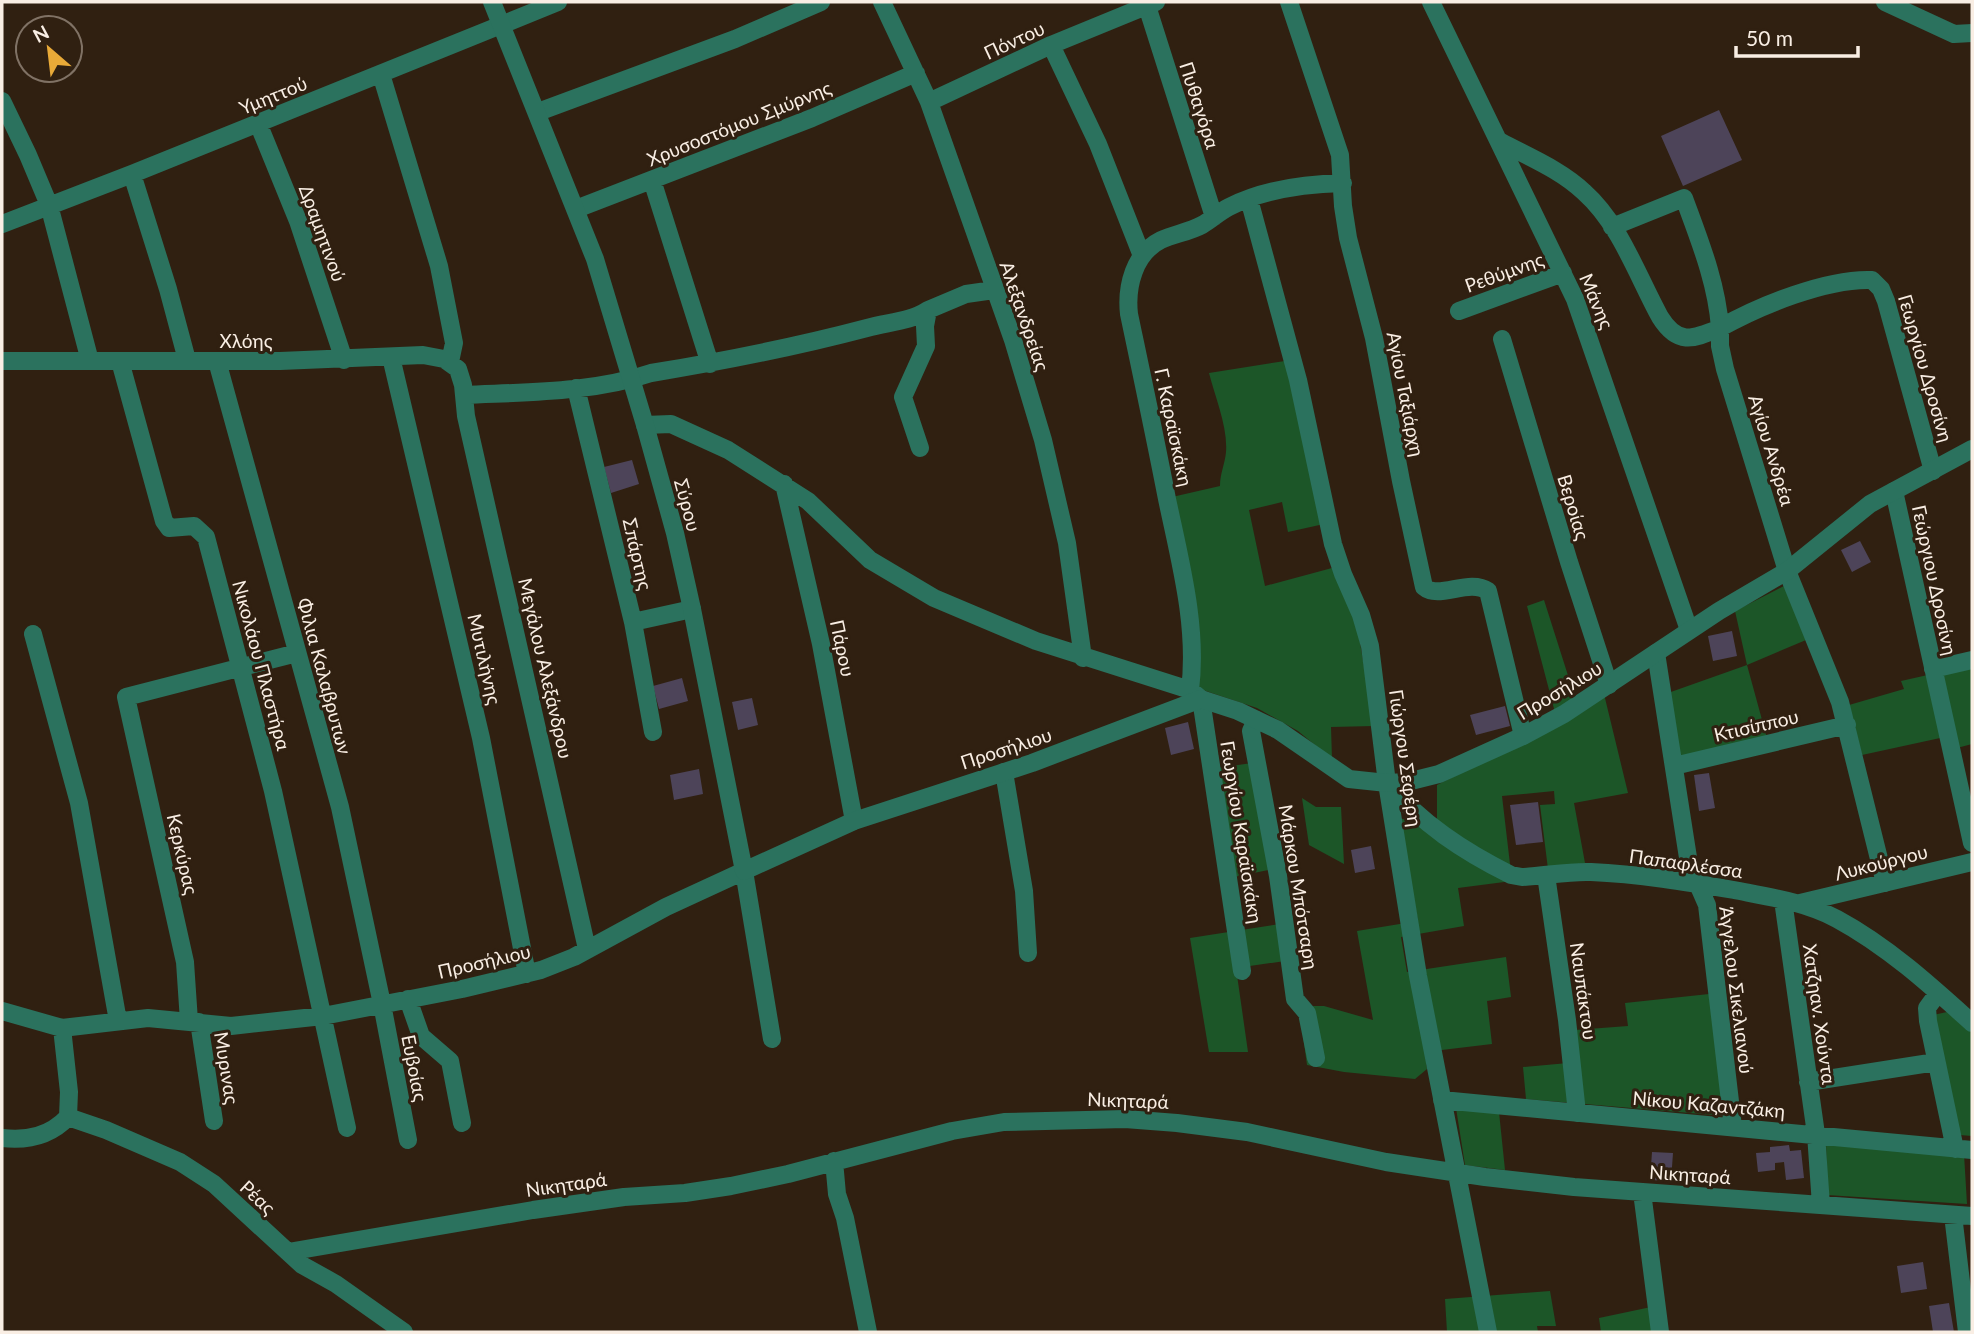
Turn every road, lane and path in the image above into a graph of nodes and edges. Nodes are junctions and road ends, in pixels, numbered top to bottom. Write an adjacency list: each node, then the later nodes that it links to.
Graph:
1 (492, 2): 10 (street, Σύρου)
2 (558, 2): 10 (street, Υμηττού)
3 (821, 2): 17 (street)
4 (882, 2): 13 (street, Αλεξανδρείας)
5 (1289, 2): 22 (street, Αγίου Ταξιάρχη)
6 (1431, 2): 19 (street, Μάνης)
7 (1885, 2): 11 (street)
8 (1151, 4): 9 (street, Πόντου); 26 (street, Πυθαγόρα)
9 (1118, 9): 12 (street, Πόντου)
10 (502, 24): 14 (street, Υμηττού); 17 (street, Σύρου)
11 (1972, 33)
12 (1051, 46): 16 (street, Πόντου); 29 (street)
13 (916, 73): 16 (street, Αλεξανδρείας); 21 (street, Χρυσοστόμου Σμύρνης)
14 (381, 74): 18 (street, Υμηττού); 43 (street)
15 (2, 101): 24 (street)
16 (929, 102): 31 (street, Αλεξανδρείας)
17 (538, 112): 25 (street, Σύρου)
18 (258, 123): 20 (street, Υμηττού); 40 (street, Δραμητινού)
19 (1501, 142): 28 (street); 30 (street, Μάνης)
20 (132, 174): 24 (street, Υμηττού); 39 (street)
21 (652, 180): 25 (street, Χρυσοστόμου Σμύρνης); 44 (street)
22 (1343, 183): 23 (street); 70 (street, Αγίου Ταξιάρχη)
23 (1249, 198): 26 (street); 73 (street, Γιώργου Σεφέρη)
24 (49, 205): 27 (street, Υμηττού); 38 (street)
25 (576, 209): 45 (street, Σύρου)
26 (1214, 217): 29 (street)
27 (2, 224)
28 (1612, 227): 34 (street); 34 (street, Αγίου Ανδρέα)
29 (1142, 256): 66 (street, Γ. Καραϊσκάκη)
30 (1563, 273): 33 (street, Ρεθύμνης); 57 (street, Μάνης)
31 (994, 290): 32 (street); 61 (street, Αλεξανδρείας)
32 (928, 310): 44 (street); 49 (street)
33 (1459, 311)
34 (1720, 328): 51 (street, Γεωργίου Δροσίνη); 54 (street, Αγίου Ανδρέα)
35 (1503, 339): 65 (street, Βεροίας)
36 (391, 357): 40 (street, Χλόης); 43 (street, Χλόης); 85 (street, Μυτιλήνης)
37 (2, 360): 38 (street, Χλόης)
38 (90, 360): 41 (street, Χλόης)
39 (187, 360): 41 (street, Χλόης); 42 (street, Χλόης)
40 (344, 360): 42 (street, Χλόης)
41 (120, 361): 63 (street, Νικολάου Πλαστήρα)
42 (217, 361): 59 (street, Φιλια Καλαβρυτων)
43 (450, 362): 47 (street)
44 (710, 364): 45 (street)
45 (630, 380): 46 (street); 48 (street, Σύρου)
46 (576, 388): 47 (street); 56 (street, Σπάρτης)
47 (464, 395): 82 (street, Μεγάλου Αλεξάνδρου)
48 (645, 425): 52 (street); 55 (street, Σύρου)
49 (920, 448)
50 (1972, 449): 51 (street, Προσήλιου)
51 (1933, 471): 53 (street, Προσήλιου)
52 (784, 484): 61 (street); 74 (street, Πάρου)
53 (1894, 491): 54 (street, Προσήλιου); 64 (street, Γεώργιου Δροσίνη)
54 (1787, 571): 57 (street, Προσήλιου); 68 (street, Αγίου Ανδρέα)
55 (692, 608): 56 (street); 77 (street, Σύρου)
56 (633, 622): 69 (street, Σπάρτης)
57 (1689, 630): 60 (street, Προσήλιου)
58 (33, 634): 91 (street)
59 (298, 653): 63 (street); 88 (street, Φιλια Καλαβρυτων)
60 (1656, 653): 65 (street, Προσήλιου); 71 (street, Άγγελου Σικελιανού)
61 (1083, 658): 66 (street)
62 (1972, 660): 64 (street)
63 (241, 667): 90 (street, Νικολάου Πλαστήρα); 92 (street, Κερκύρας)
64 (1933, 669): 75 (street, Γεώργιου Δροσίνη)
65 (1609, 685): 70 (street, Προσήλιου)
66 (1196, 695): 67 (street, Προσήλιου); 72 (street, Προσήλιου); 84 (street, Γεωργίου Καραϊσκάκη)
67 (1256, 720): 73 (street, Προσήλιου); 96 (street, Μάρκου Μπότσαρη)
68 (1847, 725): 71 (street, Κτισίππου); 80 (street, Αγίου Ανδρέα)
69 (653, 732)
70 (1523, 736): 73 (street, Προσήλιου)
71 (1674, 766): 79 (street, Άγγελου Σικελιανού)
72 (1004, 772): 74 (street, Προσήλιου); 83 (street)
73 (1387, 783): 78 (street, Παπαφλέσσα); 99 (street, Γιώργου Σεφέρη)
74 (854, 821): 77 (street, Προσήλιου)
75 (1972, 843)
76 (1972, 862): 80 (street, Λυκούργου)
77 (744, 872): 82 (street, Προσήλιου); 95 (street, Σύρου)
78 (1546, 875): 79 (street, Παπαφλέσσα); 100 (street, Ναυπάκτου)
79 (1696, 883): 81 (street, Παπαφλέσσα); 104 (street, Άγγελου Σικελιανού)
80 (1885, 883): 81 (street, Λυκούργου)
81 (1791, 902): 86 (street, Παπαφλέσσα); 98 (street, Χατζηαν. Χούντα)
82 (587, 950): 85 (street, Προσήλιου)
83 (1028, 953)
84 (1242, 971)
85 (527, 974): 87 (street, Προσήλιου)
86 (1938, 993): 93 (street, Παπαφλέσσα); 97 (street)
87 (408, 999): 88 (street, Προσήλιου); 103 (street)
88 (382, 1004): 90 (street, Προσήλιου); 108 (street, Ευβοίας)
89 (2, 1011): 94 (street)
90 (323, 1016): 92 (street, Προσήλιου); 105 (street, Νικολάου Πλαστήρα)
91 (118, 1021): 92 (street, Προσήλιου); 94 (street, Προσήλιου)
92 (194, 1022): 102 (street, Μυρινας)
93 (1972, 1023)
94 (62, 1028): 101 (street)
95 (772, 1039)
96 (1316, 1058)
97 (1937, 1062): 98 (street); 109 (street)
98 (1808, 1082): 106 (street, Χατζηαν. Χούντα)
99 (1442, 1100): 100 (street, Νίκου Καζαντζάκη); 111 (street, Γιώργου Σεφέρη)
100 (1577, 1113): 104 (street, Νίκου Καζαντζάκη)
101 (68, 1117): 107 (street); 116 (street, Ρέας)
102 (214, 1121)
103 (462, 1122)
104 (1733, 1127): 106 (street, Νίκου Καζαντζάκη)
105 (347, 1128)
106 (1816, 1134): 109 (street, Νίκου Καζαντζάκη); 113 (street, Χατζηαν. Χούντα)
107 (2, 1138)
108 (408, 1140)
109 (1963, 1149)
110 (834, 1161): 111 (street, Νικηταρά); 116 (street, Νικηταρά); 118 (street)
111 (1456, 1172): 112 (street, Νικηταρά); 119 (street, Γιώργου Σεφέρη)
112 (1642, 1192): 113 (street, Νικηταρά); 120 (street)
113 (1821, 1205): 114 (street, Νικηταρά)
114 (1953, 1214): 115 (street, Νικηταρά); 121 (street)
115 (1972, 1216)
116 (288, 1252): 117 (street, Ρέας)
117 (404, 1332)
118 (868, 1332)
119 (1488, 1332)
120 (1660, 1332)
121 (1967, 1332)

